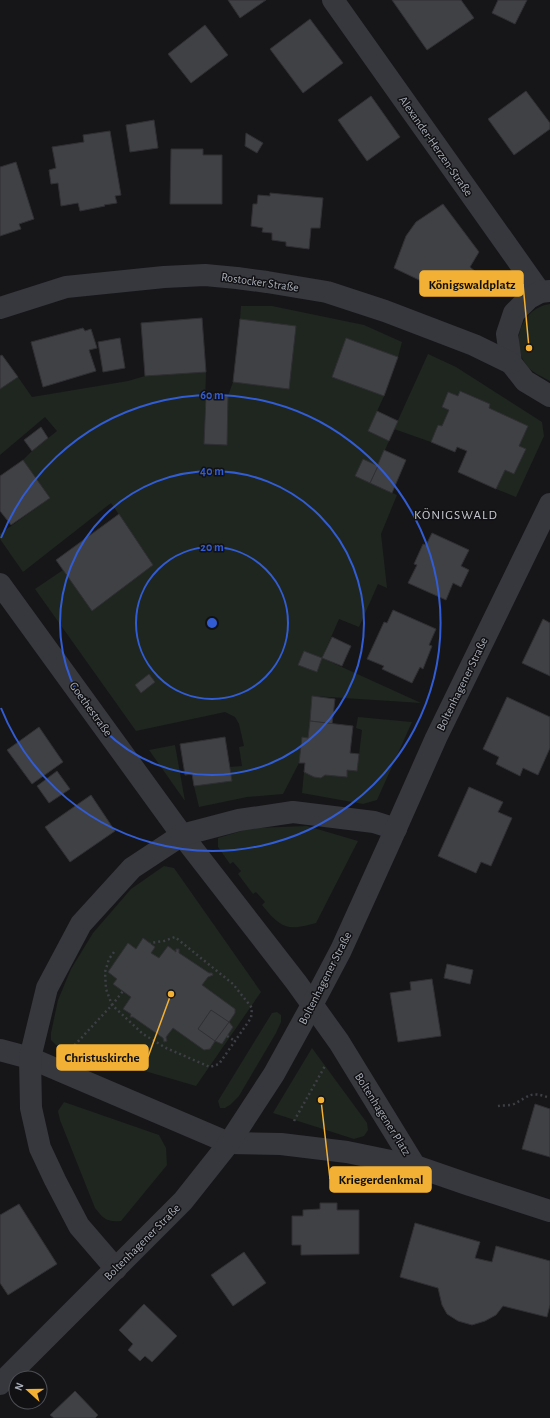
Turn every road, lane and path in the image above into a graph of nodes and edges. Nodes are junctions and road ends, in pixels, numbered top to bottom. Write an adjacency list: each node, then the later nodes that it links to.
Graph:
1 (333, 0): 2 (street, Alexander-Herzen-Straße)
2 (545, 291): 4 (street)
3 (0, 308): 4 (street, Rostocker Straße)
4 (511, 363): 5 (street)
5 (550, 396)
6 (550, 504): 8 (street, Boltenhagener Straße)
7 (0, 584): 9 (street, Goethestraße)
8 (396, 829): 9 (street); 14 (street, Boltenhagener Straße)
9 (182, 835): 14 (street, Boltenhagener Platz); 19 (street)
10 (150, 943): 16 (path)
11 (114, 952): 13 (path)
12 (123, 991): 13 (path)
13 (112, 1005): 16 (path); 20 (path)
14 (312, 1005): 17 (street, Boltenhagener Platz); 23 (street, Boltenhagener Straße)
15 (227, 1036): 16 (path)
16 (235, 1041)
17 (339, 1042): 24 (path); 25 (street, Boltenhagener Platz)
18 (0, 1050): 19 (street, Boltenhagener Platz)
19 (30, 1058): 20 (street, Boltenhagener Platz); 27 (street)
20 (53, 1068): 23 (street, Boltenhagener Platz)
21 (550, 1098): 22 (path)
22 (498, 1106)
23 (229, 1144): 24 (street, Boltenhagener Platz); 27 (street, Boltenhagener Straße)
24 (281, 1144): 25 (street, Boltenhagener Platz)
25 (415, 1166): 26 (street)
26 (550, 1211)
27 (116, 1269): 28 (street, Boltenhagener Straße)
28 (0, 1384)

